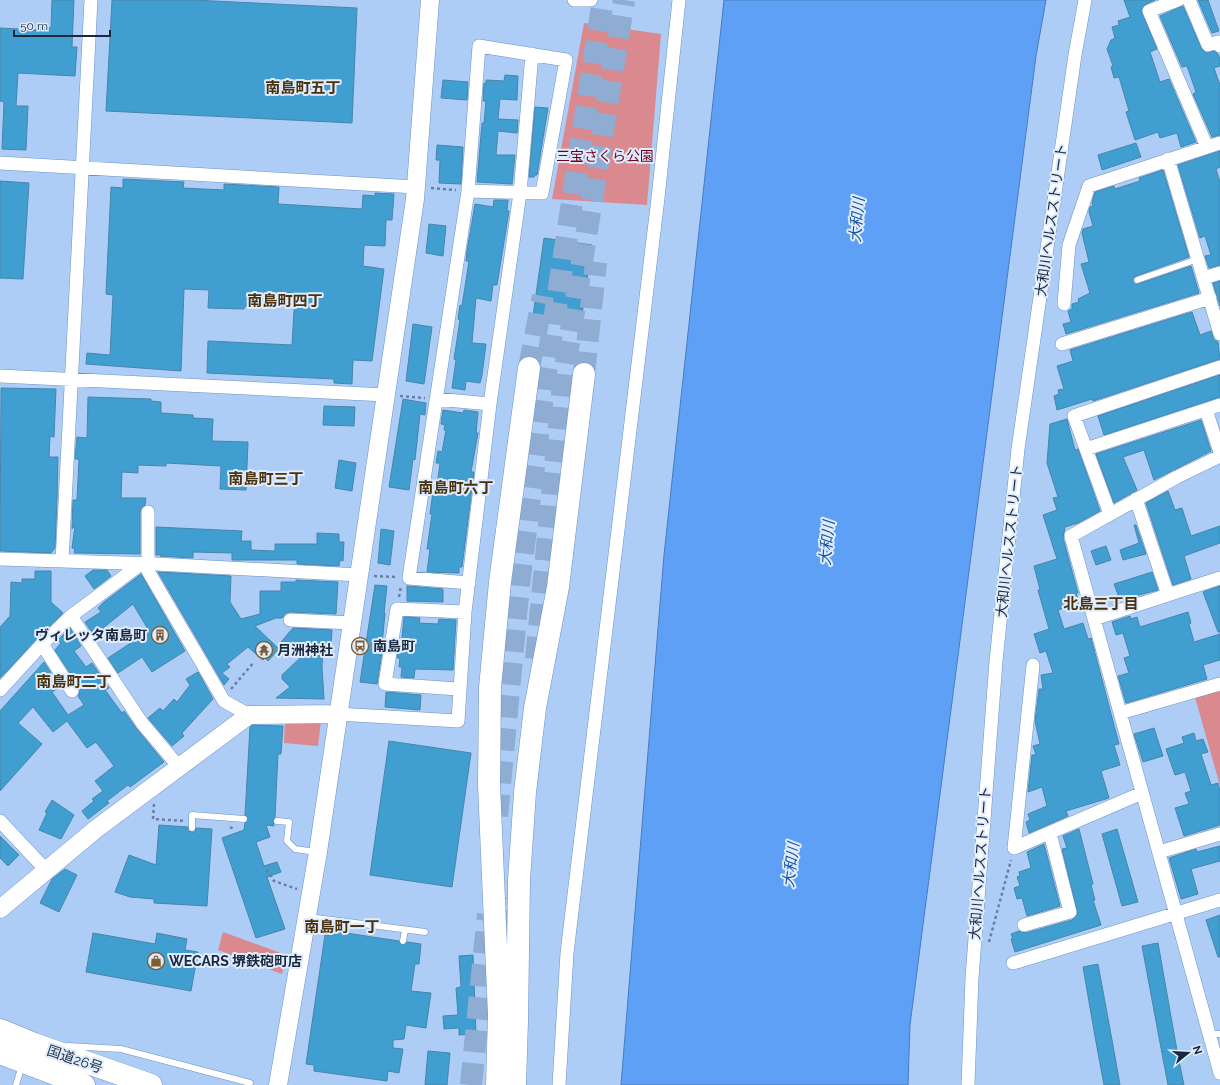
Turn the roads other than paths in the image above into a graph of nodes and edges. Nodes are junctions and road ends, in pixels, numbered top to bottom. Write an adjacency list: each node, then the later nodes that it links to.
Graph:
1 (91, 0): 15 (street)
2 (430, 0): 16 (street)
3 (574, 0): 4 (street)
4 (591, 0)
5 (679, 0): 96 (street)
6 (1085, 0): 97 (street, 大和川ヘルスストリート)
7 (1178, 0): 12 (street)
8 (1189, 0): 9 (street)
9 (1220, 46)
10 (532, 54): 17 (street); 18 (street); 18 (street)
11 (1220, 143): 12 (street)
12 (1207, 147): 13 (street)
13 (1168, 159): 19 (street); 24 (street)
14 (0, 163): 15 (street)
15 (83, 167): 16 (street); 31 (street)
16 (416, 187): 32 (street)
17 (468, 191): 18 (street); 33 (street)
18 (520, 193): 34 (street)
19 (1198, 259): 21 (street); 22 (lane)
20 (1220, 273): 21 (street)
21 (1204, 278): 23 (street)
22 (1137, 280)
23 (1210, 298): 25 (street); 26 (street)
24 (1064, 304)
25 (1220, 334)
26 (1062, 344)
27 (1220, 367): 37 (street)
28 (529, 368): 94 (highway)
29 (584, 374): 95 (highway)
30 (0, 376): 31 (street)
31 (70, 380): 32 (street); 44 (street)
32 (386, 395): 46 (street)
33 (436, 398): 34 (street); 48 (street)
34 (490, 404): 48 (street)
35 (1220, 405): 36 (street)
36 (1206, 410): 37 (street); 38 (street)
37 (1086, 449): 42 (street)
38 (1220, 452)
39 (1220, 456): 40 (street)
40 (1136, 500): 42 (street); 49 (street)
41 (148, 512): 45 (street)
42 (1110, 514): 52 (street)
43 (0, 559): 44 (street)
44 (62, 561): 45 (street)
45 (144, 564): 46 (street); 51 (street); 63 (street)
46 (359, 575): 54 (street)
47 (1220, 578): 49 (street)
48 (469, 583): 50 (street)
49 (1168, 595): 52 (street)
50 (465, 612): 58 (street); 58 (street)
51 (71, 616): 55 (street); 64 (street)
52 (1094, 619): 61 (street)
53 (290, 620): 54 (street)
54 (351, 623): 62 (street)
55 (42, 644): 59 (street); 60 (street)
56 (1033, 665): 70 (street)
57 (1220, 684): 61 (street)
58 (458, 689): 62 (street)
59 (0, 690)
60 (72, 691)
61 (1120, 713): 65 (street)
62 (337, 714): 63 (street); 72 (street)
63 (249, 715): 64 (street)
64 (179, 767): 74 (street)
65 (1142, 793): 70 (street); 73 (street)
66 (244, 819): 69 (lane)
67 (0, 821): 74 (street)
68 (277, 821): 72 (lane)
69 (192, 828)
70 (1050, 833): 79 (street)
71 (1220, 834): 73 (street)
72 (318, 852): 78 (street)
73 (1159, 852): 77 (street)
74 (45, 869): 76 (street)
75 (1220, 900): 77 (street)
76 (0, 909)
77 (1176, 914): 83 (street); 85 (street)
78 (307, 917): 80 (lane); 93 (street)
79 (1024, 925)
80 (405, 930): 81 (lane); 82 (lane)
81 (425, 932)
82 (403, 942)
83 (1013, 963)
84 (0, 1030): 87 (highway, 国道26号)
85 (1215, 1034): 88 (street)
86 (0, 1053): 87 (highway, 国道26号)
87 (28, 1053): 89 (lane); 90 (lane); 91 (highway, 国道26号); 92 (highway, 国道26号)
88 (1220, 1073)
89 (250, 1083)
90 (16, 1085)
91 (84, 1085)
92 (152, 1085)
93 (278, 1085)
94 (497, 1085)
95 (515, 1085)
96 (559, 1085)
97 (968, 1085)

